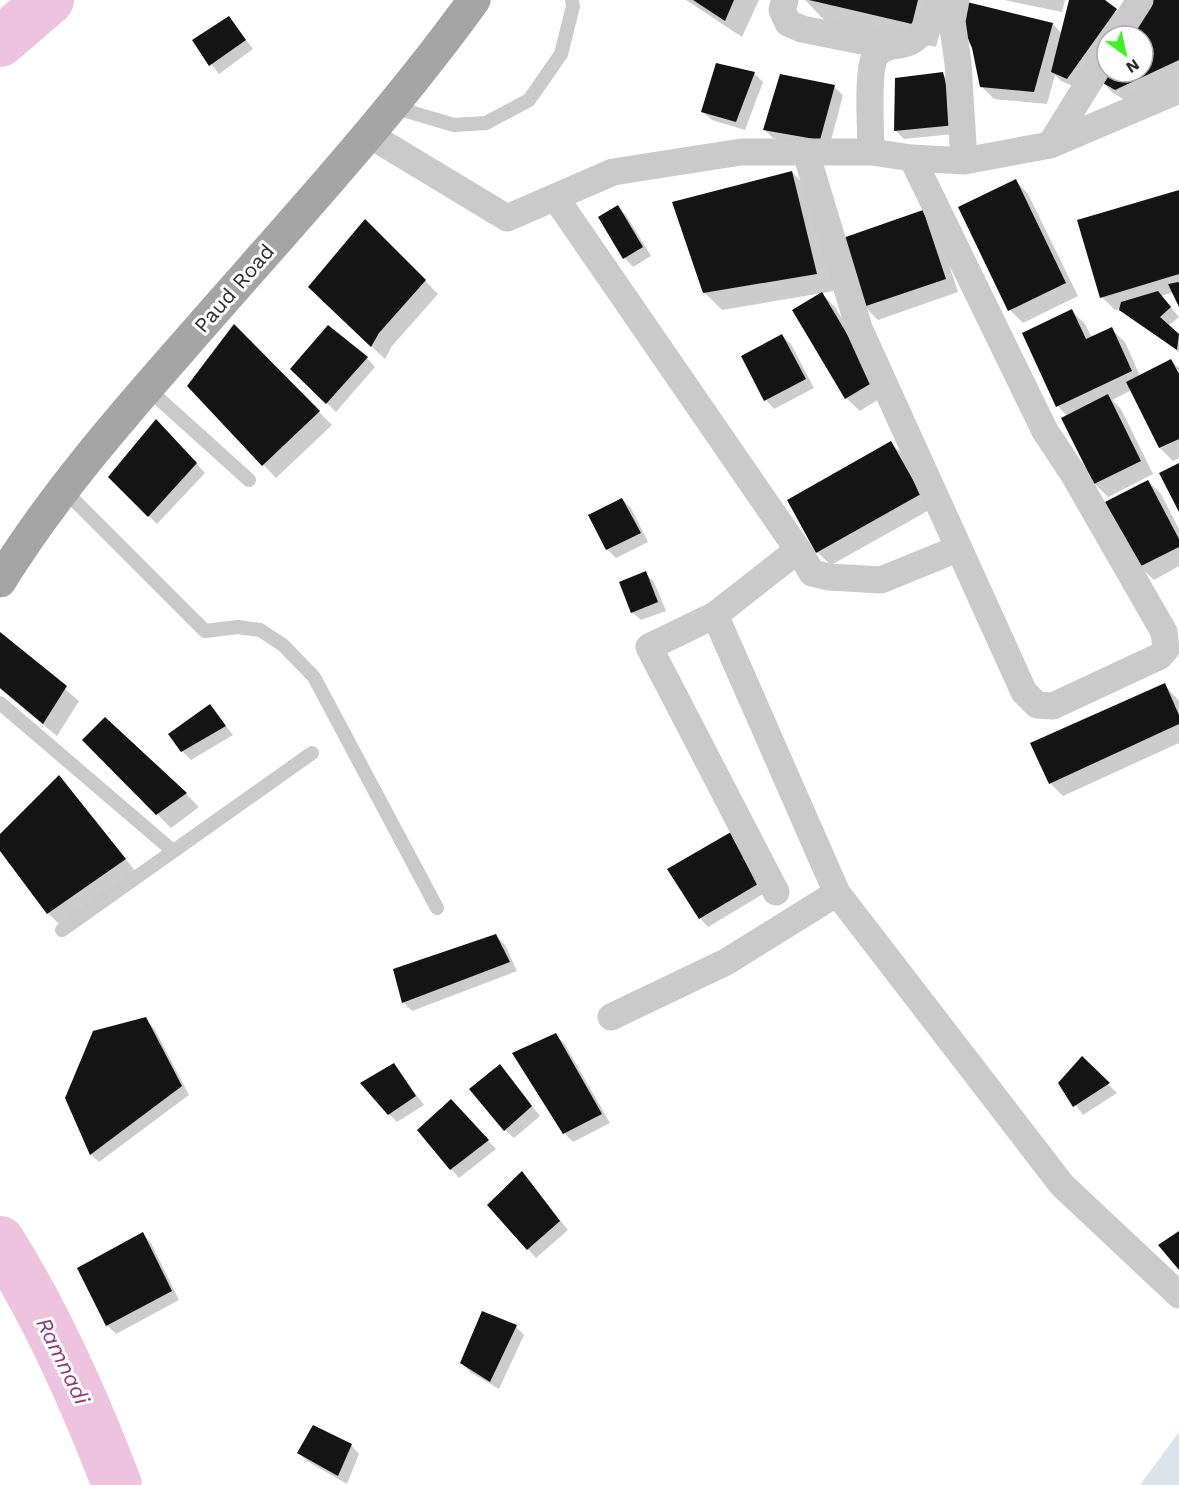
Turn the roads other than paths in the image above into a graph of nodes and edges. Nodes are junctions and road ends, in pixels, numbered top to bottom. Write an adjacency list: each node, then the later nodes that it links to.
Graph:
1 (474, 0): 11 (main road, Paud Road)
2 (572, 0): 11 (lane)
3 (784, 0): 8 (street)
4 (937, 0): 8 (street)
5 (956, 0): 17 (street)
6 (1140, 0): 7 (street)
7 (1125, 24)
8 (886, 46): 14 (street)
9 (1095, 72): 13 (street)
10 (1179, 90): 13 (street)
11 (392, 106): 12 (main road, Paud Road)
12 (368, 134): 18 (street); 19 (main road, Paud Road)
13 (1050, 145): 17 (street)
14 (870, 152): 15 (street); 16 (street)
15 (806, 153): 18 (street); 22 (street)
16 (912, 158): 17 (street); 22 (street)
17 (964, 161)
18 (555, 197): 23 (street)
19 (147, 388): 20 (lane); 21 (main road, Paud Road)
20 (249, 480)
21 (64, 490): 24 (main road, Paud Road); 31 (lane)
22 (957, 549): 23 (street)
23 (798, 550): 25 (street)
24 (0, 581)
25 (715, 615): 29 (street); 30 (street)
26 (0, 704): 28 (lane)
27 (312, 753): 28 (lane)
28 (173, 851): 32 (lane)
29 (776, 892)
30 (837, 893): 33 (street); 34 (street)
31 (437, 908)
32 (62, 930)
33 (611, 1017)
34 (1179, 1295)

